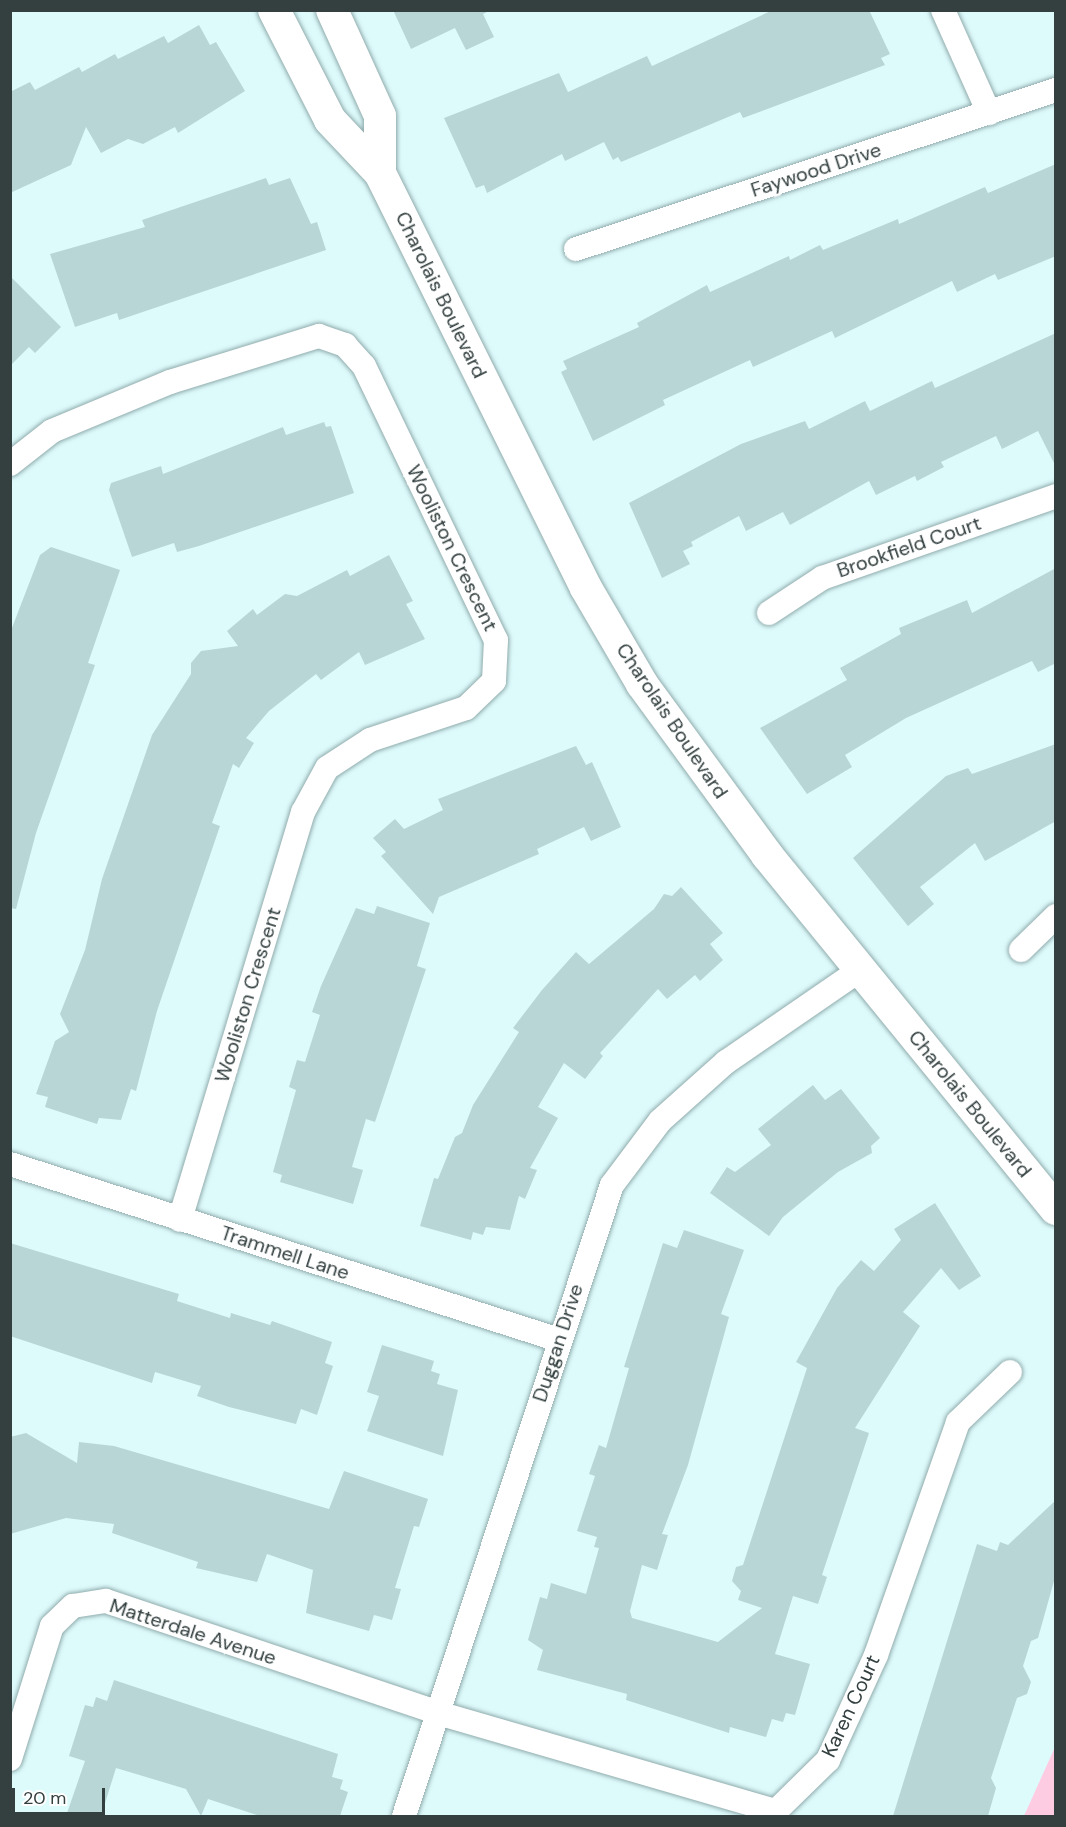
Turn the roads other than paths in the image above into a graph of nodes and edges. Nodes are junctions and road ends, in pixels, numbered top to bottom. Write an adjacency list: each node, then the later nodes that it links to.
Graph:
1 (274, 10): 6 (street, Charolais Boulevard)
2 (332, 10): 6 (street, Charolais Boulevard)
3 (943, 10): 5 (street)
4 (1056, 90): 5 (street, Faywood Drive)
5 (989, 113): 7 (street, Faywood Drive)
6 (380, 174): 13 (street, Charolais Boulevard)
7 (576, 249)
8 (10, 464): 16 (street, Wooliston Crescent)
9 (1056, 496): 10 (street, Brookfield Court)
10 (769, 613)
11 (1056, 916): 12 (street)
12 (1021, 950)
13 (860, 970): 15 (street, Charolais Boulevard); 17 (street, Duggan Drive)
14 (10, 1164): 16 (street, Trammell Lane)
15 (1056, 1209)
16 (180, 1220): 17 (street, Trammell Lane)
17 (560, 1340): 19 (street, Duggan Drive)
18 (1010, 1372): 19 (street, Karen Court)
19 (438, 1713): 20 (street, Matterdale Avenue); 21 (street, Duggan Drive)
20 (10, 1759)
21 (404, 1816)

